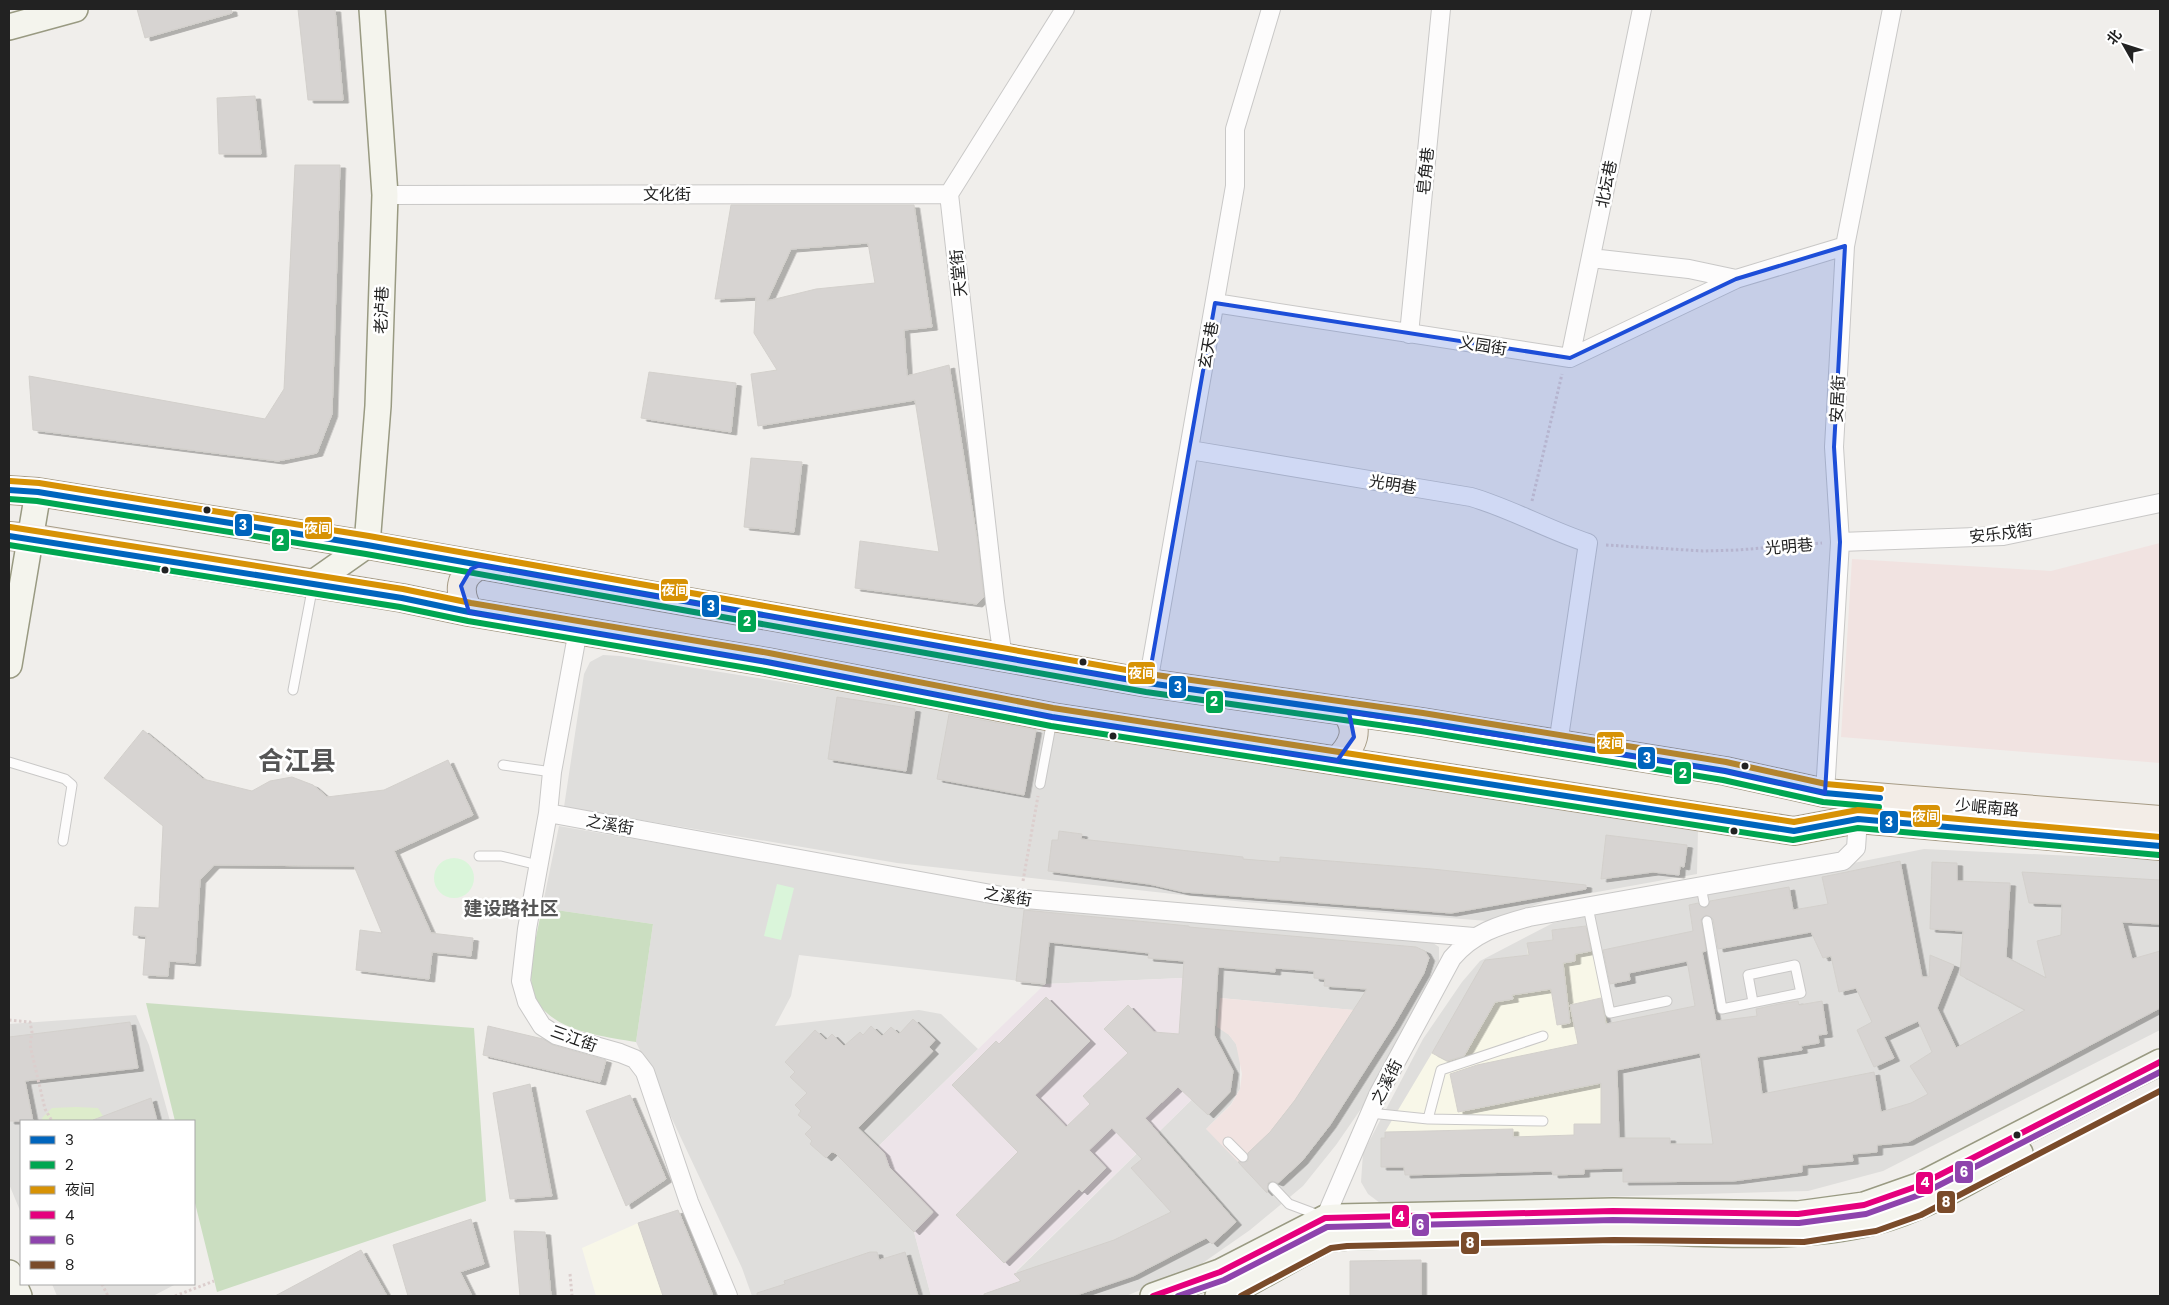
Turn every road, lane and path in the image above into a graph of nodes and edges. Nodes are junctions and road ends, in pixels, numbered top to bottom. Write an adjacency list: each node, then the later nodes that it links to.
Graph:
1 (74, 9): 8 (main road)
2 (372, 9): 10 (main road, 老泸巷)
3 (1065, 9): 9 (street)
4 (1271, 9): 14 (street, 玄天巷)
5 (1441, 9): 15 (street, 皂角巷)
6 (1642, 9): 12 (street, 北坛巷)
7 (1892, 9): 11 (street, 安居街)
8 (9, 27)
9 (949, 194): 10 (street, 文化街); 30 (street, 天堂街)
10 (384, 195): 25 (main road, 老泸巷)
11 (1845, 246): 13 (street); 23 (street, 安居街)
12 (1591, 258): 13 (street); 16 (street, 北坛巷)
13 (1736, 279): 16 (street)
14 (1215, 303): 15 (street, 义园街); 17 (street, 玄天巷)
15 (1408, 334): 16 (street, 义园街)
16 (1568, 358): 21 (path)
17 (1190, 450): 21 (street, 光明巷); 32 (street, 玄天巷)
18 (9, 490): 19 (main road, 少岷南路)
19 (38, 492): 22 (main road); 25 (main road, 少岷南路)
20 (2160, 503): 23 (street, 安乐戍街)
21 (1528, 520): 24 (street, 光明巷)
22 (20, 537): 27 (main road, 少岷南路); 31 (main road)
23 (1840, 542): 24 (path, 光明巷); 42 (street, 安居街)
24 (1588, 543): 36 (street)
25 (367, 545): 26 (main road, 少岷南路); 27 (main road)
26 (480, 565): 28 (main road); 30 (main road, 少岷南路)
27 (313, 583): 28 (main road, 少岷南路); 33 (lane)
28 (469, 612): 29 (main road, 少岷南路)
29 (578, 630): 35 (main road, 少岷南路); 40 (street, 三江街)
30 (1003, 658): 32 (main road, 少岷南路)
31 (9, 665)
32 (1148, 683): 34 (main road, 少岷南路)
33 (293, 690)
34 (1345, 711): 36 (main road, 少岷南路); 37 (main road)
35 (1052, 717): 37 (main road, 少岷南路); 41 (lane)
36 (1558, 744): 42 (main road, 少岷南路)
37 (1337, 760): 44 (main road, 少岷南路)
38 (9, 762): 46 (lane)
39 (503, 766): 40 (lane)
40 (552, 772): 43 (street, 三江街)
41 (1040, 784): 50 (path)
42 (1825, 793): 45 (main road, 少岷南路)
43 (548, 813): 49 (street, 三江街); 50 (street, 之溪街)
44 (1858, 819): 47 (main road, 少岷南路); 51 (street, 之溪街)
45 (2160, 820)
46 (63, 841)
47 (2160, 846)
48 (480, 856): 49 (lane)
49 (538, 865): 74 (street, 三江街)
50 (1020, 899): 53 (street, 之溪街)
51 (1588, 907): 53 (street, 之溪街); 54 (lane)
52 (1708, 921): 55 (lane)
53 (1474, 937): 60 (street, 之溪街)
54 (1667, 1000)
55 (1753, 1002): 55 (lane)
56 (9, 1020): 62 (path)
57 (1543, 1036): 61 (lane)
58 (2160, 1062): 67 (main road)
59 (2160, 1081): 67 (main road)
60 (1370, 1113): 61 (lane); 67 (street, 之溪街)
61 (1428, 1118): 63 (lane)
62 (51, 1120)
63 (1543, 1120)
64 (1228, 1142): 65 (lane)
65 (1243, 1157)
66 (1273, 1187): 67 (lane)
67 (1327, 1229): 75 (main road); 76 (main road)
68 (9, 1273): 71 (main road)
69 (570, 1274): 73 (path)
70 (214, 1281): 72 (path)
71 (19, 1296)
72 (175, 1296)
73 (572, 1296)
74 (728, 1296)
75 (1153, 1296)
76 (1218, 1296)

